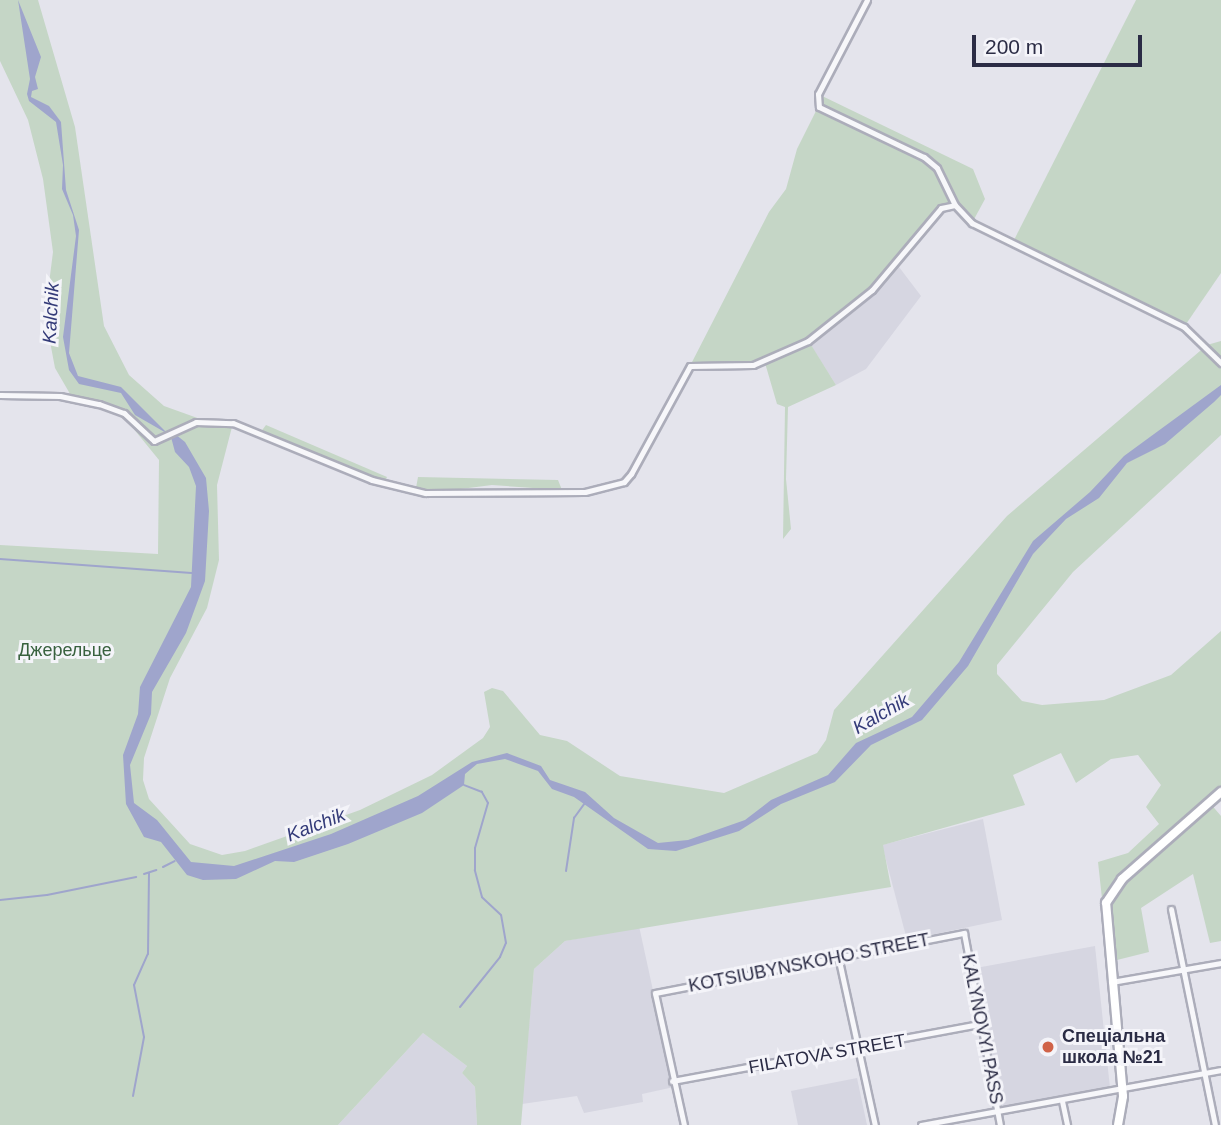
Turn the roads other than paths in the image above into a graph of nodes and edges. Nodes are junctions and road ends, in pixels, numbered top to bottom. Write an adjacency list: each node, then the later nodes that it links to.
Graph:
1 (867, 0): 2 (street)
2 (956, 205): 3 (street); 4 (street)
3 (1221, 363)
4 (0, 395)
5 (1221, 792): 11 (main road)
6 (1171, 909): 10 (street)
7 (964, 933): 8 (street, KOTSIUBYNSKOHO STREET); 12 (street, KALYNOVYI PASS)
8 (838, 956): 13 (street); 16 (street, KOTSIUBYNSKOHO STREET)
9 (1221, 963): 10 (street)
10 (1184, 971): 11 (street); 15 (street)
11 (1111, 982): 17 (main road)
12 (981, 1024): 13 (street, FILATOVA STREET); 19 (street, KALYNOVYI PASS)
13 (858, 1049): 16 (street, FILATOVA STREET); 22 (street)
14 (1221, 1070): 15 (street)
15 (1204, 1073): 17 (street); 27 (street)
16 (672, 1080): 21 (street)
17 (1122, 1091): 18 (street); 26 (main road)
18 (1062, 1101): 19 (street); 25 (street)
19 (998, 1111): 20 (street); 24 (street, KALYNOVYI PASS)
20 (934, 1124): 23 (street)
21 (684, 1125)
22 (875, 1125)
23 (921, 1125)
24 (1000, 1125)
25 (1067, 1125)
26 (1118, 1125)
27 (1215, 1125)

